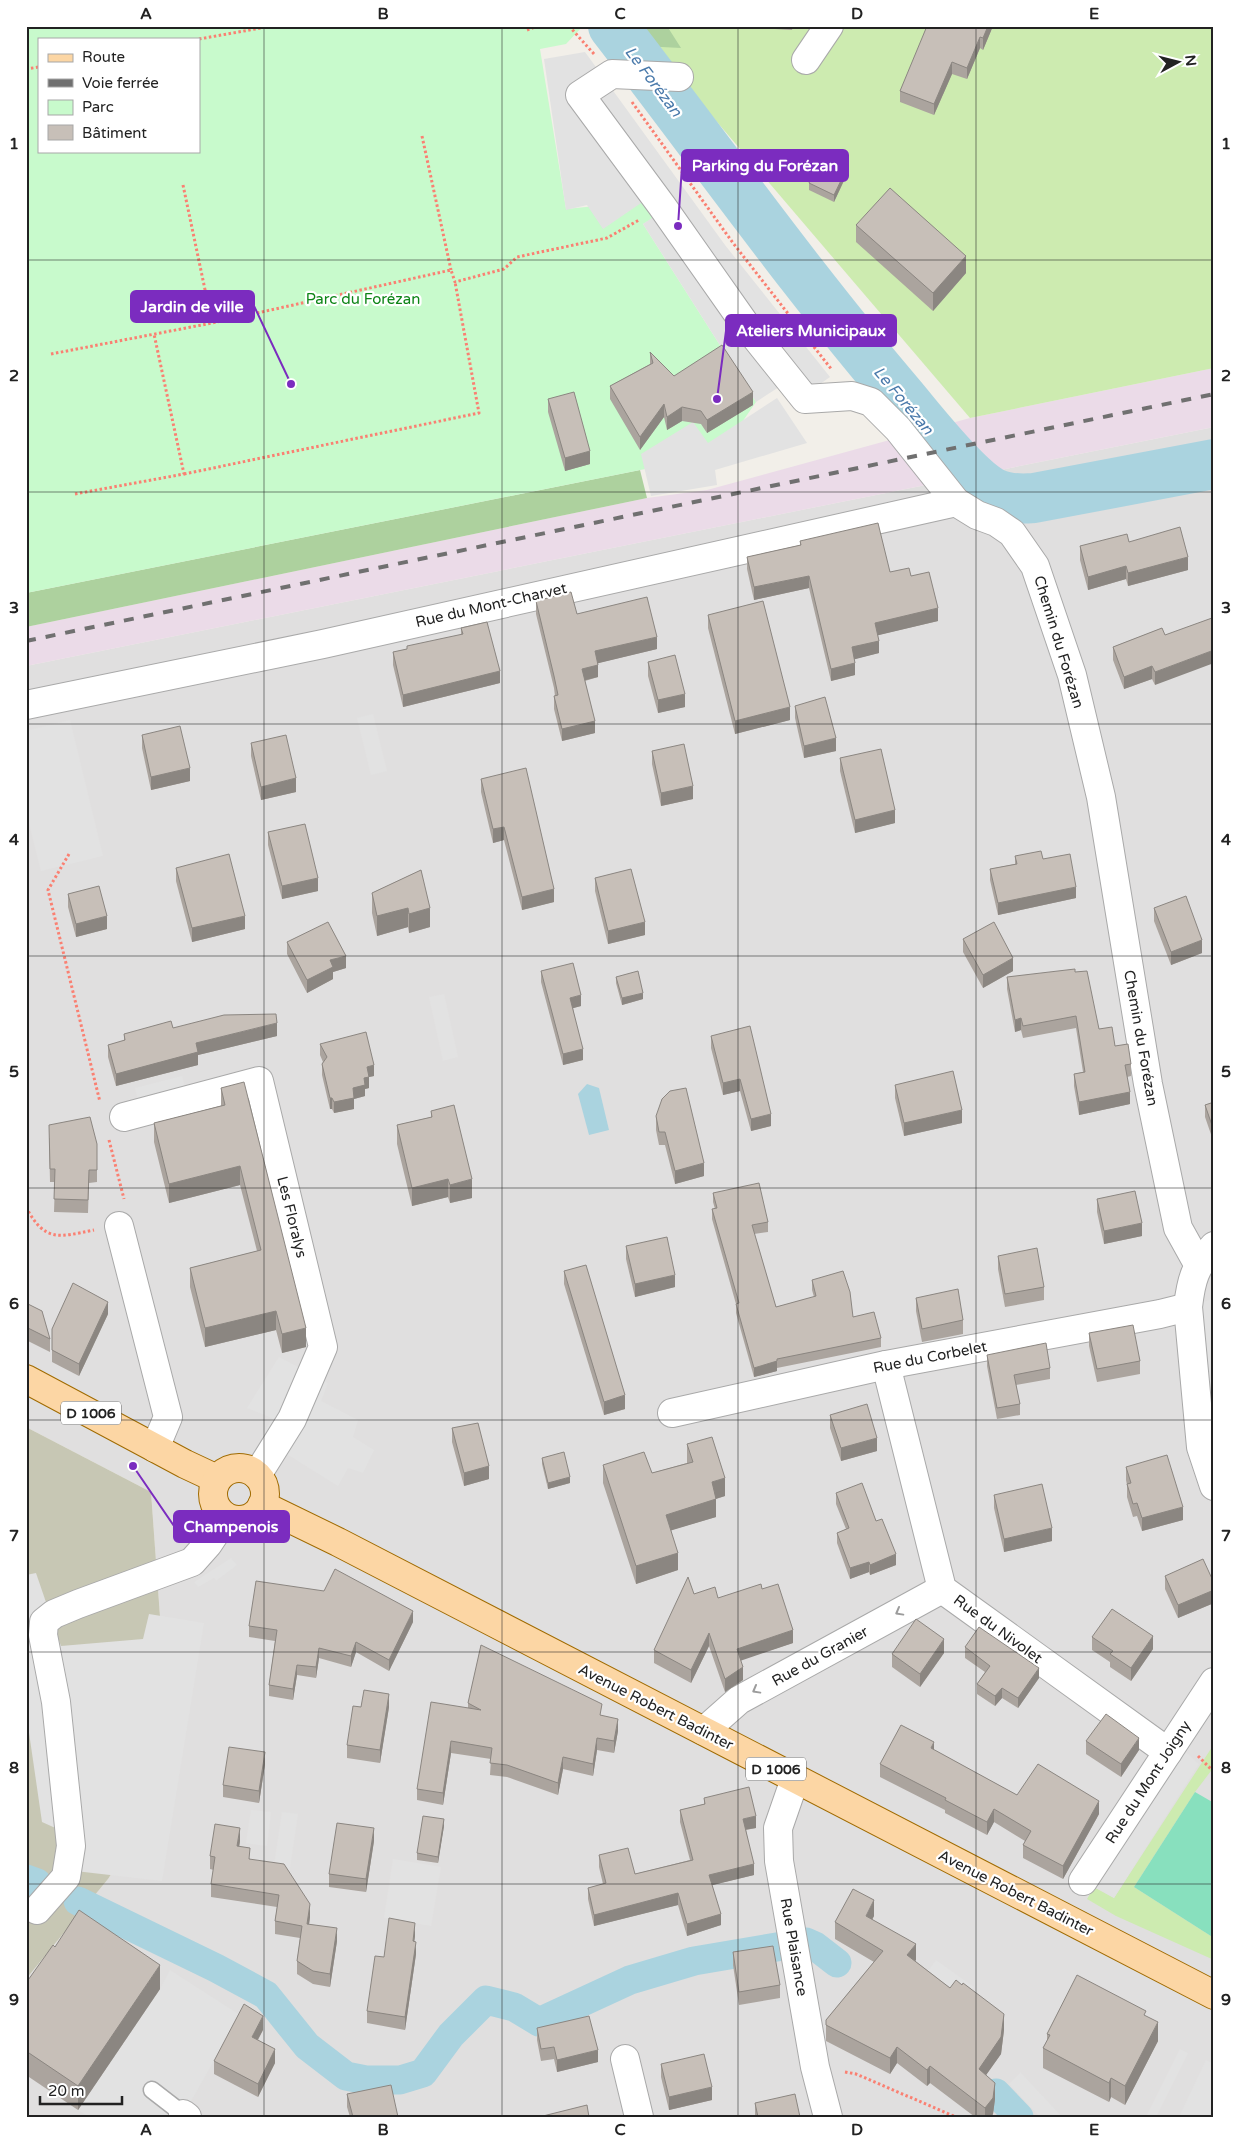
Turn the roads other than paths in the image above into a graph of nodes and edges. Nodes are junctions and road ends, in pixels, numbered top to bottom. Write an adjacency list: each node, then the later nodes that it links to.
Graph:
1 (829, 26): 2 (street)
2 (806, 60)
3 (679, 77): 4 (street, Chemin du Forézan)
4 (956, 502): 5 (street, Rue du Mont-Charvet); 8 (street, Chemin du Forézan)
5 (26, 705)
6 (112, 1121): 14 (street, Les Floralys)
7 (122, 1214): 13 (street)
8 (1206, 1255): 9 (street, Chemin du Forézan)
9 (1188, 1307): 10 (street, Rue du Corbelet); 16 (street, Chemin du Forézan)
10 (886, 1365): 12 (street, Rue du Corbelet); 19 (street, Rue du Nivolet)
11 (26, 1379): 13 (main road, D 1006)
12 (672, 1412)
13 (155, 1448): 15 (main road, D 1006)
14 (256, 1475): 15 (main road); 17 (main road)
15 (217, 1479): 18 (main road)
16 (1214, 1486)
17 (262, 1505): 18 (main road); 21 (main road, Avenue Robert Badinter / D 1006)
18 (226, 1517): 25 (street)
19 (942, 1589): 21 (street, Rue du Granier, one-way to 21); 22 (street, Rue du Nivolet)
20 (1214, 1682): 22 (street, Rue du Mont Joigny)
21 (704, 1731): 23 (main road, Avenue Robert Badinter / D 1006)
22 (1168, 1752): 24 (street, Rue du Mont Joigny)
23 (796, 1779): 26 (main road, Avenue Robert Badinter / D 1006); 31 (street, Rue Plaisance)
24 (1083, 1882)
25 (37, 1910)
26 (1214, 1995)
27 (625, 2059): 30 (street)
28 (152, 2090): 29 (lane)
29 (185, 2115)
30 (639, 2117)
31 (828, 2117)

